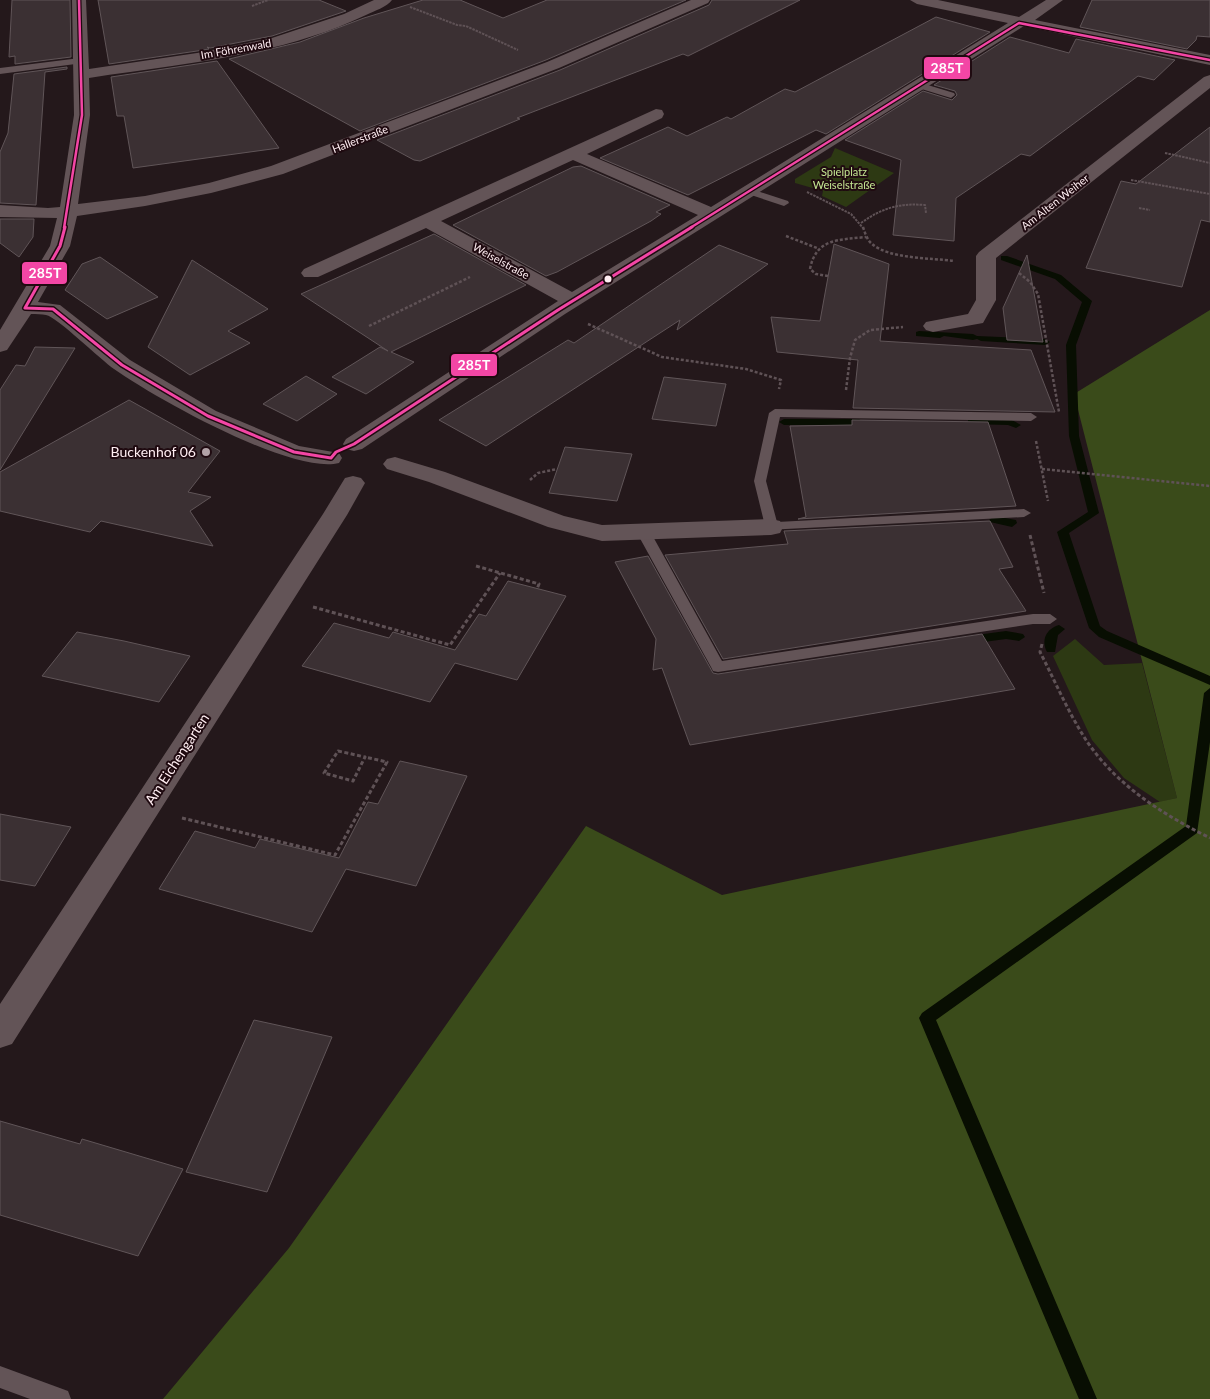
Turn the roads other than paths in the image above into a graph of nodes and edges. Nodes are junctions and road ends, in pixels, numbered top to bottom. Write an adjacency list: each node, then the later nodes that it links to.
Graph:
1 (80, 0): 8 (street)
2 (385, 0): 8 (street, Im Föhrenwald)
3 (703, 0): 18 (street, Hallerstraße)
4 (917, 0): 6 (street)
5 (1056, 0): 6 (street)
6 (1019, 23): 7 (street); 11 (street)
7 (1210, 60)
8 (80, 68): 9 (lane); 18 (street)
9 (0, 71)
10 (1210, 80): 24 (street, Am Alten Weiher)
11 (918, 86): 12 (lane); 15 (street)
12 (951, 95)
13 (656, 114): 14 (street)
14 (573, 154): 19 (street); 20 (street)
15 (748, 191): 16 (lane); 19 (street)
16 (784, 203)
17 (0, 211): 18 (street, Hallerstraße)
18 (68, 213): 23 (street)
19 (711, 214): 22 (street)
20 (428, 221): 21 (street); 22 (street, Weiselstraße)
21 (311, 273)
22 (566, 305): 27 (street)
23 (25, 308): 25 (street); 28 (street)
24 (933, 326)
25 (0, 346)
26 (1031, 417): 31 (lane)
27 (354, 444): 28 (street); 29 (street)
28 (331, 458): 29 (street)
29 (376, 477): 32 (street); 34 (street, Am Eichengarten)
30 (1024, 513): 31 (lane)
31 (771, 527): 32 (street)
32 (644, 533): 33 (lane)
33 (1050, 619)
34 (0, 1033)
35 (0, 1377): 36 (lane)
36 (60, 1399)

